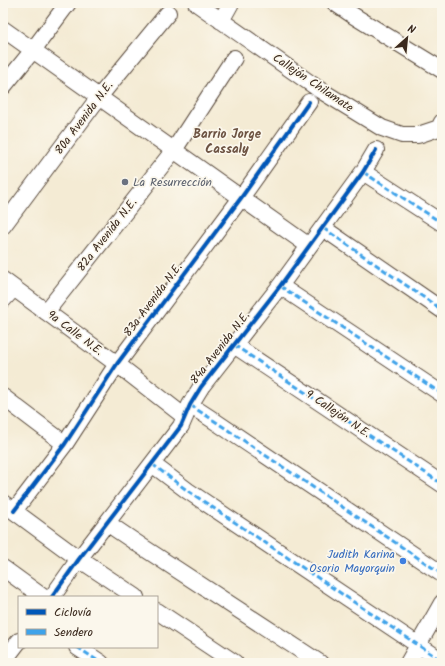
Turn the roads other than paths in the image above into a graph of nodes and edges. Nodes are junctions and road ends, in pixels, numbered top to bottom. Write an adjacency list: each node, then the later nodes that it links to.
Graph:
1 (68, 3): 8 (street)
2 (196, 3): 6 (street, Callejón Chilamate)
3 (231, 3): 6 (street)
4 (335, 3): 10 (street)
5 (168, 13): 12 (street, 80a Avenida N.E.)
6 (221, 21): 14 (street, Callejón Chilamate)
7 (3, 29): 8 (street)
8 (33, 50): 11 (street); 12 (street)
9 (234, 58): 15 (street, 82a Avenida N.E.)
10 (442, 70)
11 (3, 88)
12 (98, 97): 15 (street); 20 (street, 80a Avenida N.E.)
13 (309, 102): 18 (street, 83a Avenida N.E.)
14 (440, 125)
15 (174, 150): 18 (street); 27 (street, 82a Avenida N.E.)
16 (376, 150): 17 (street, 84a Avenida N.E.)
17 (363, 172): 19 (street); 21 (street, 84a Avenida N.E.)
18 (241, 198): 22 (street); 29 (street, 83a Avenida N.E.)
19 (442, 223)
20 (3, 226)
21 (323, 228): 22 (street, 84a Avenida N.E.); 26 (street)
22 (309, 246): 24 (street, 84a Avenida N.E.)
23 (8, 284): 25 (street); 27 (street, 9a Calle N.E.)
24 (280, 286): 28 (street, 84a Avenida N.E.); 30 (street)
25 (3, 300)
26 (442, 310)
27 (46, 312): 29 (street, 9a Calle N.E.)
28 (234, 345): 32 (street, 84a Avenida N.E.); 35 (street, 9 Callejón N.E.)
29 (117, 364): 32 (street, 9a Calle N.E.); 33 (street, 83a Avenida N.E.)
30 (442, 394)
31 (3, 397): 33 (street)
32 (187, 411): 34 (street, 84a Avenida N.E.); 40 (street, 9a Calle N.E.)
33 (65, 444): 36 (street, 83a Avenida N.E.)
34 (152, 464): 37 (street, 84a Avenida N.E.); 47 (street)
35 (442, 484)
36 (8, 507): 38 (street)
37 (107, 523): 38 (street, 84a Avenida N.E.); 53 (street)
38 (79, 559): 42 (street, 84a Avenida N.E.); 43 (street)
39 (3, 568): 41 (street)
40 (442, 574)
41 (41, 596)
42 (53, 596)
43 (134, 596)
44 (442, 603): 47 (street)
45 (158, 612): 52 (street)
46 (18, 642): 50 (street)
47 (418, 645): 49 (street); 54 (street)
48 (78, 648): 51 (street)
49 (442, 661)
50 (3, 662)
51 (101, 663)
52 (235, 663)
53 (320, 663)
54 (408, 663)

